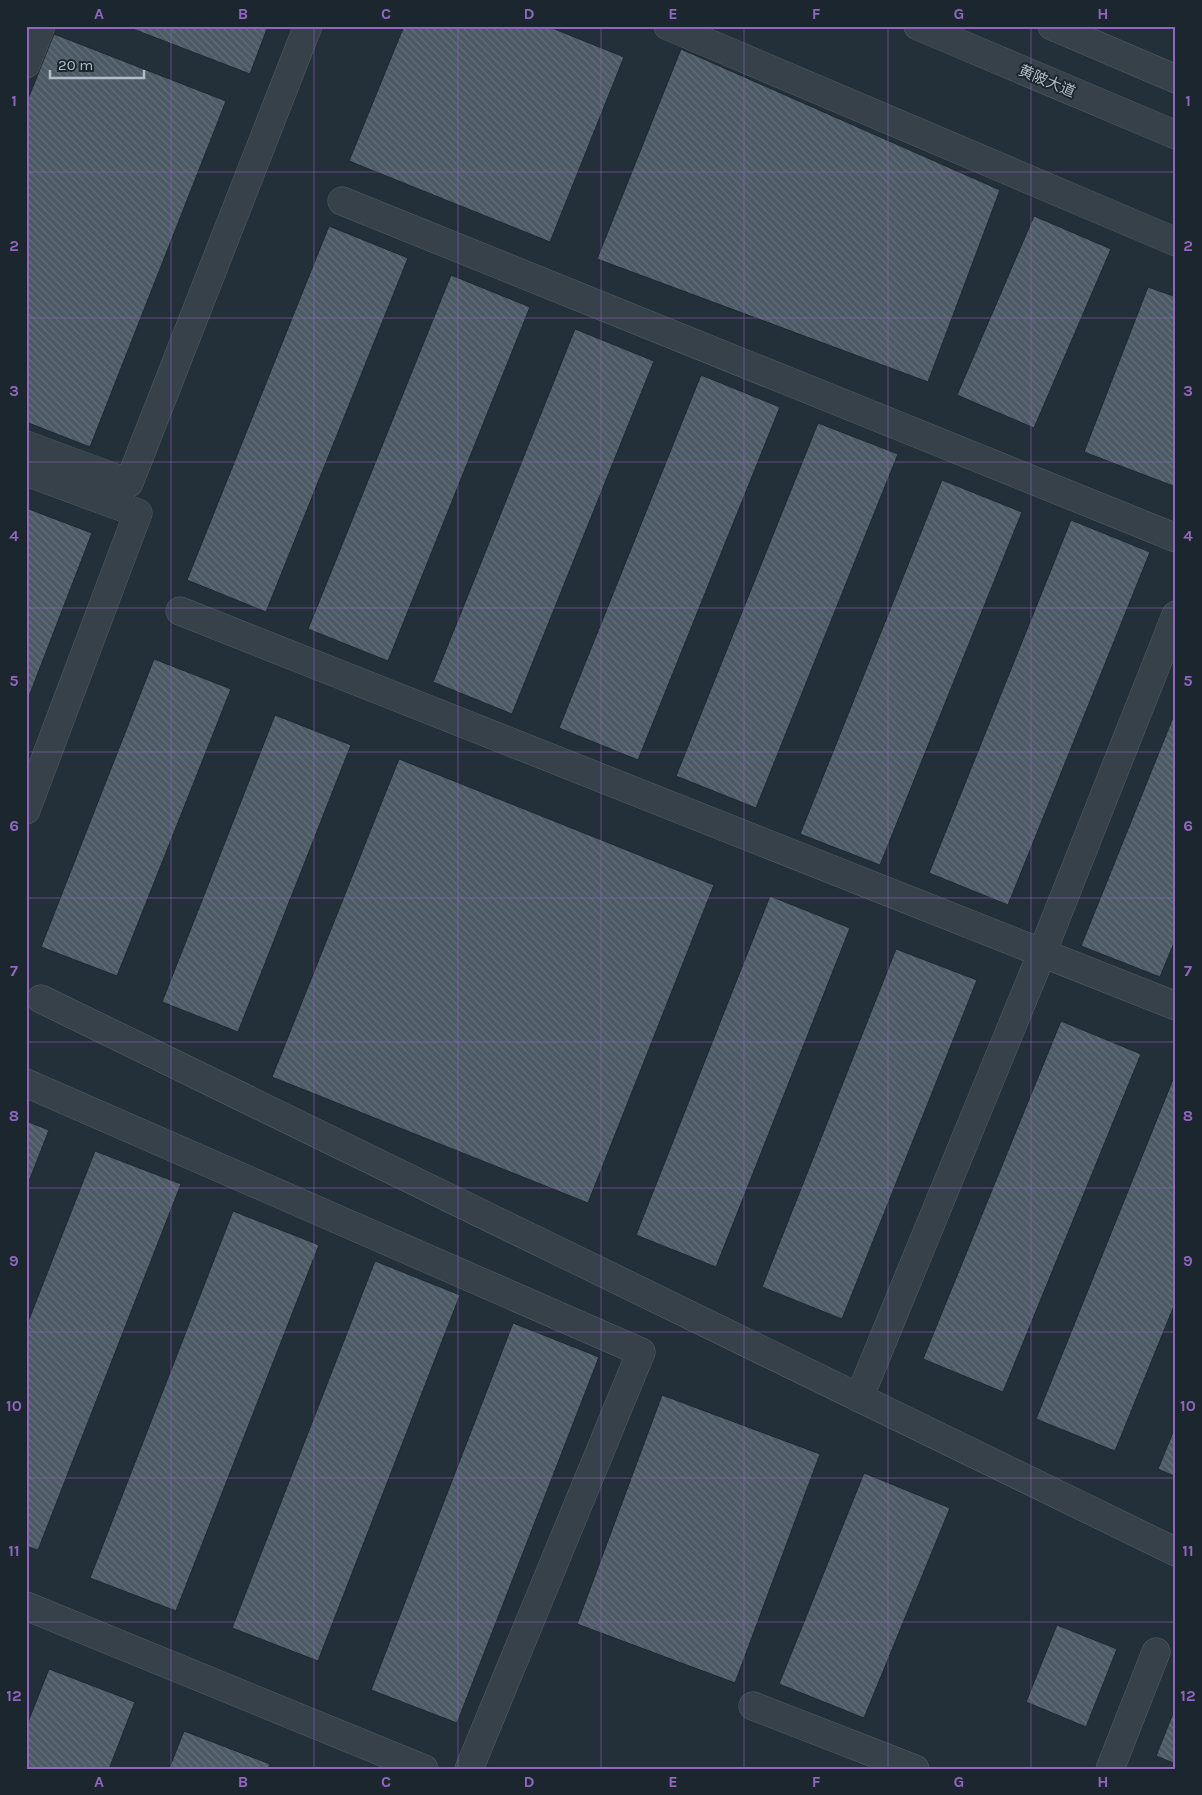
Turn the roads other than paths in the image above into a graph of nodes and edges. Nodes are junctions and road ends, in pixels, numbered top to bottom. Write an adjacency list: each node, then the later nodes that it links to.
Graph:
1 (41, 26): 6 (street)
2 (308, 26): 11 (street)
3 (668, 26): 10 (street)
4 (918, 26): 8 (street, 黄陂大道)
5 (1052, 26): 7 (street)
6 (26, 64)
7 (1176, 79)
8 (1176, 135)
9 (342, 201): 13 (street)
10 (1176, 242)
11 (26, 445)
12 (26, 472): 16 (street)
13 (1176, 538)
14 (180, 611): 17 (street)
15 (1176, 615): 17 (street)
16 (26, 810)
17 (1042, 953): 19 (street); 21 (street)
18 (41, 999): 21 (street)
19 (1176, 1006)
20 (26, 1083): 27 (street)
21 (859, 1398): 22 (street)
22 (1176, 1552)
23 (26, 1606): 26 (street)
24 (1156, 1652): 29 (street)
25 (753, 1706): 28 (street)
26 (424, 1769)
27 (469, 1769)
28 (915, 1769)
29 (1110, 1769)

